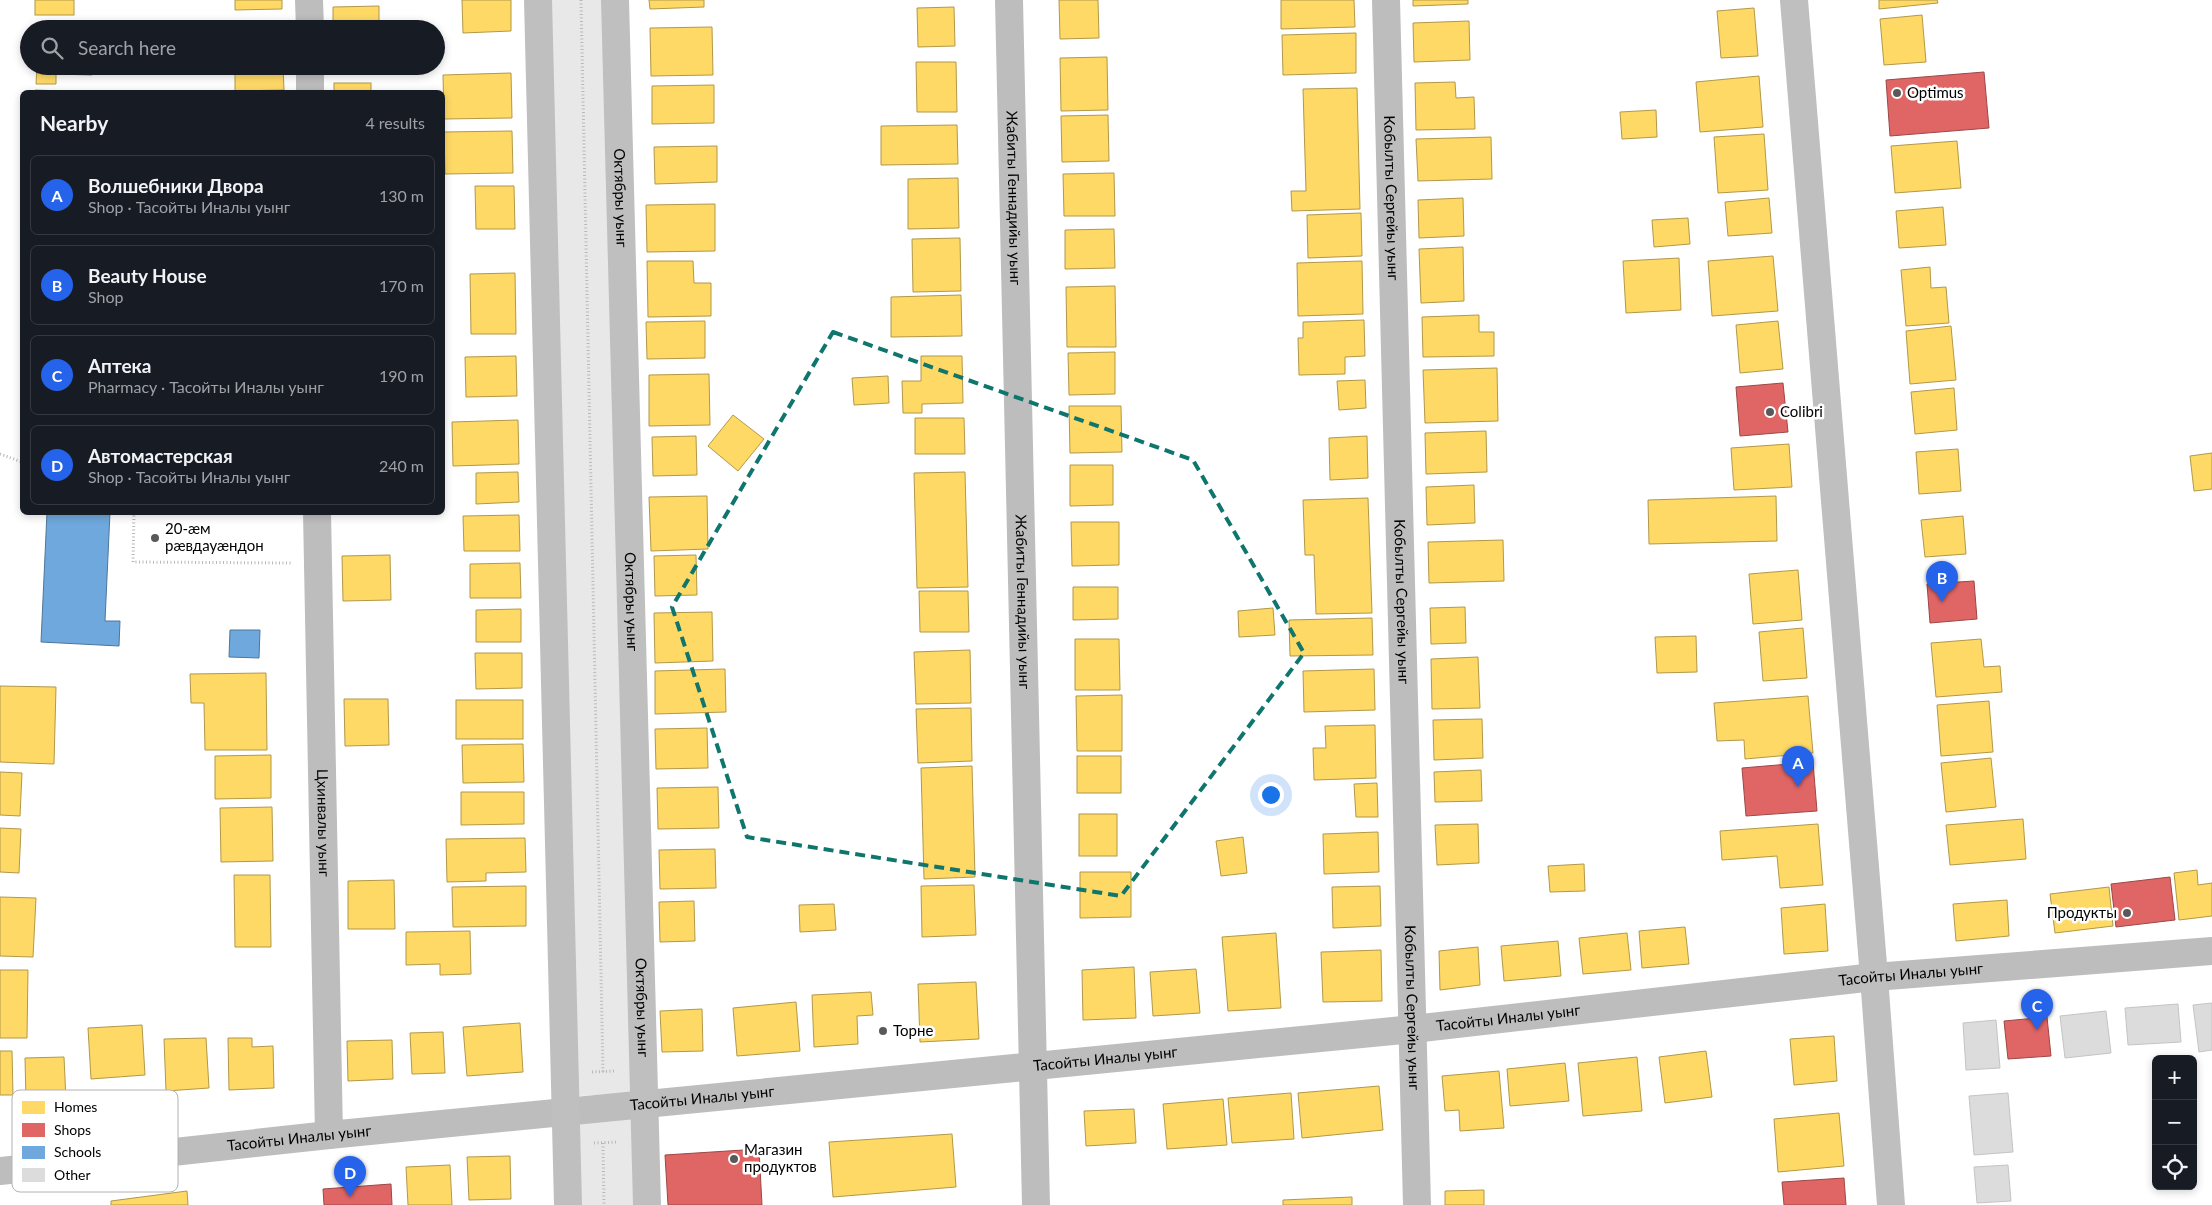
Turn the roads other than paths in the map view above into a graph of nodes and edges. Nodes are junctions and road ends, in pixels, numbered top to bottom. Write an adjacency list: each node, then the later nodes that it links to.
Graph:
1 (309, 0): 7 (street)
2 (538, 0): 16 (street)
3 (616, 0): 15 (street, Октябры уынг)
4 (1009, 0): 14 (street, Жабиты Геннадийы уынг)
5 (1386, 0): 13 (street, Кобылты Сергейы уынг)
6 (1794, 0): 12 (street)
7 (310, 20)
8 (310, 75): 9 (street)
9 (310, 90)
10 (317, 515): 17 (street, Цхинвалы уынг)
11 (2212, 951): 12 (street, Тасойты Иналы уынг)
12 (1874, 977): 13 (street, Тасойты Иналы уынг); 23 (street)
13 (1413, 1029): 14 (street, Тасойты Иналы уынг); 22 (street, Кобылты Сергейы уынг)
14 (1033, 1066): 15 (street, Тасойты Иналы уынг); 21 (street, Жабиты Геннадийы уынг)
15 (645, 1104): 16 (street, Тасойты Иналы уынг); 20 (street, Октябры уынг)
16 (565, 1112): 17 (street, Тасойты Иналы уынг); 19 (street)
17 (329, 1135): 18 (street, Тасойты Иналы уынг)
18 (178, 1152)
19 (568, 1205)
20 (647, 1205)
21 (1036, 1205)
22 (1417, 1205)
23 (1891, 1205)

